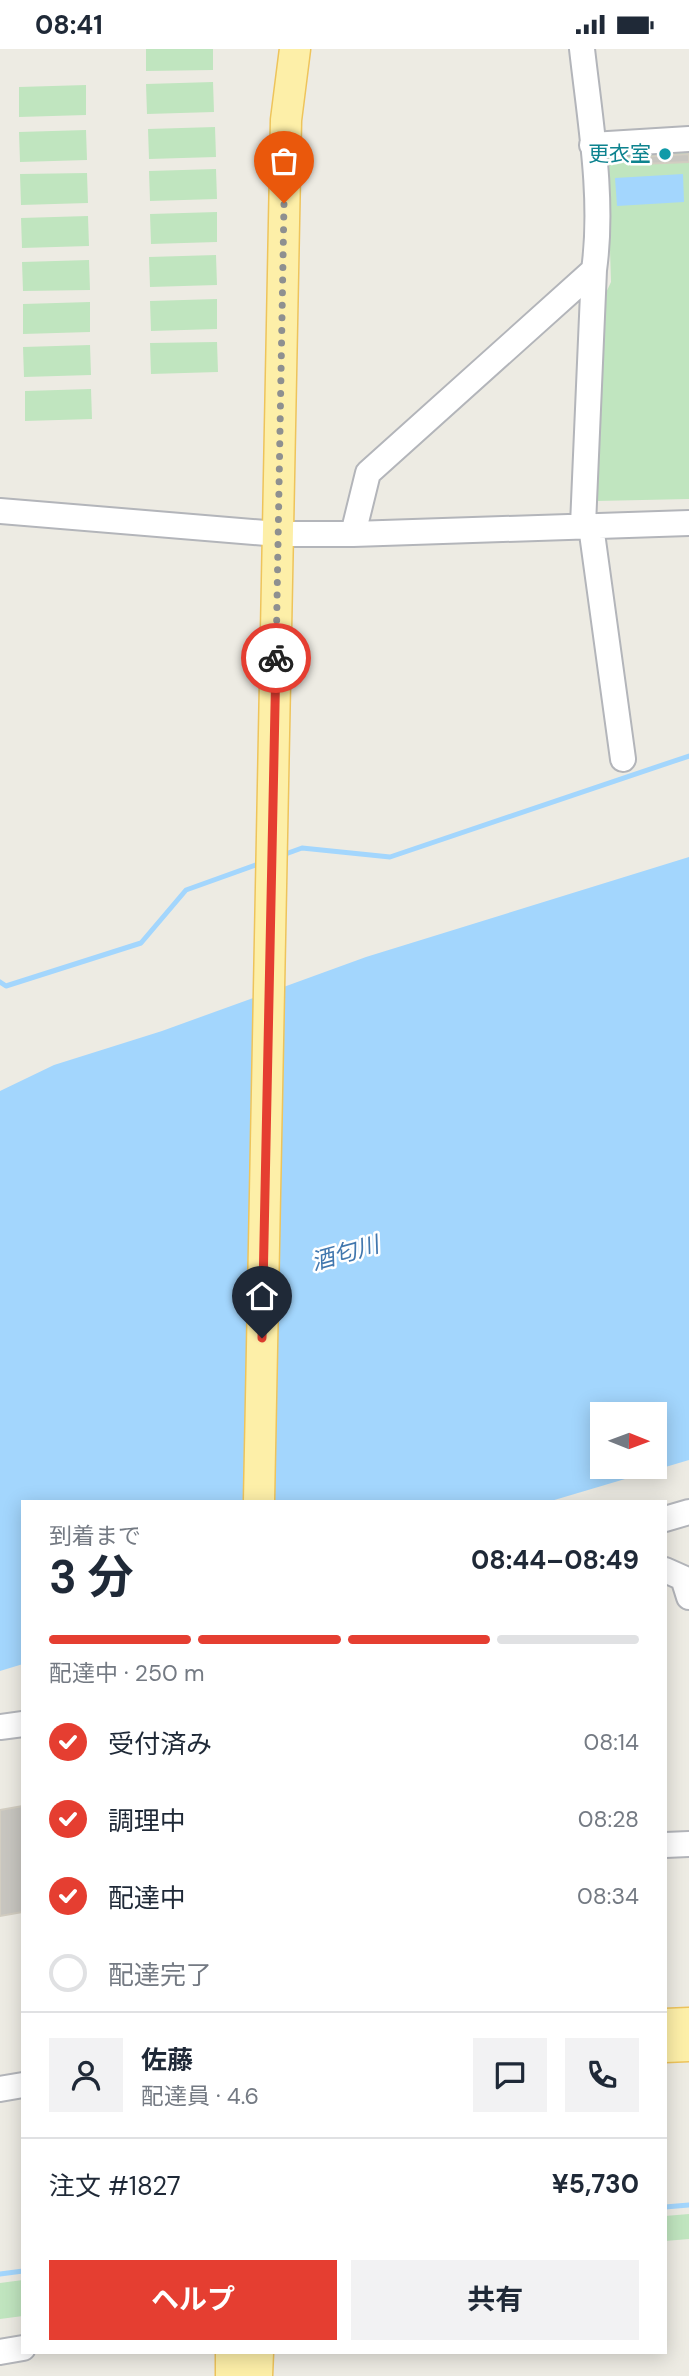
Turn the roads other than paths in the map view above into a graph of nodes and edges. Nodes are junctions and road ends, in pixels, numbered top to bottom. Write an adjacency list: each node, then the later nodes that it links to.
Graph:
1 (279, 49): 4 (main road)
2 (295, 49): 4 (main road)
3 (582, 49): 6 (street)
4 (286, 120): 11 (main road)
5 (689, 139): 6 (street)
6 (593, 145): 7 (street)
7 (594, 269): 10 (street); 12 (street)
8 (0, 511): 11 (street)
9 (689, 523): 10 (street)
10 (587, 525): 12 (street); 13 (street)
11 (278, 534): 12 (street); 14 (main road)
12 (354, 534)
13 (623, 759)
14 (259, 1500)
15 (689, 1512): 16 (street)
16 (667, 1518)
17 (667, 1571): 18 (street)
18 (689, 1597)
19 (21, 1724): 20 (street)
20 (0, 1727)
21 (689, 1844): 22 (street)
22 (667, 1845)
23 (689, 2023): 24 (main road)
24 (667, 2024)
25 (689, 2046): 26 (main road)
26 (667, 2047)
27 (21, 2085): 28 (street)
28 (0, 2089)
29 (21, 2348): 30 (street)
30 (0, 2352)
31 (231, 2354): 33 (main road)
32 (258, 2354): 34 (main road)
33 (231, 2376)
34 (257, 2376)

